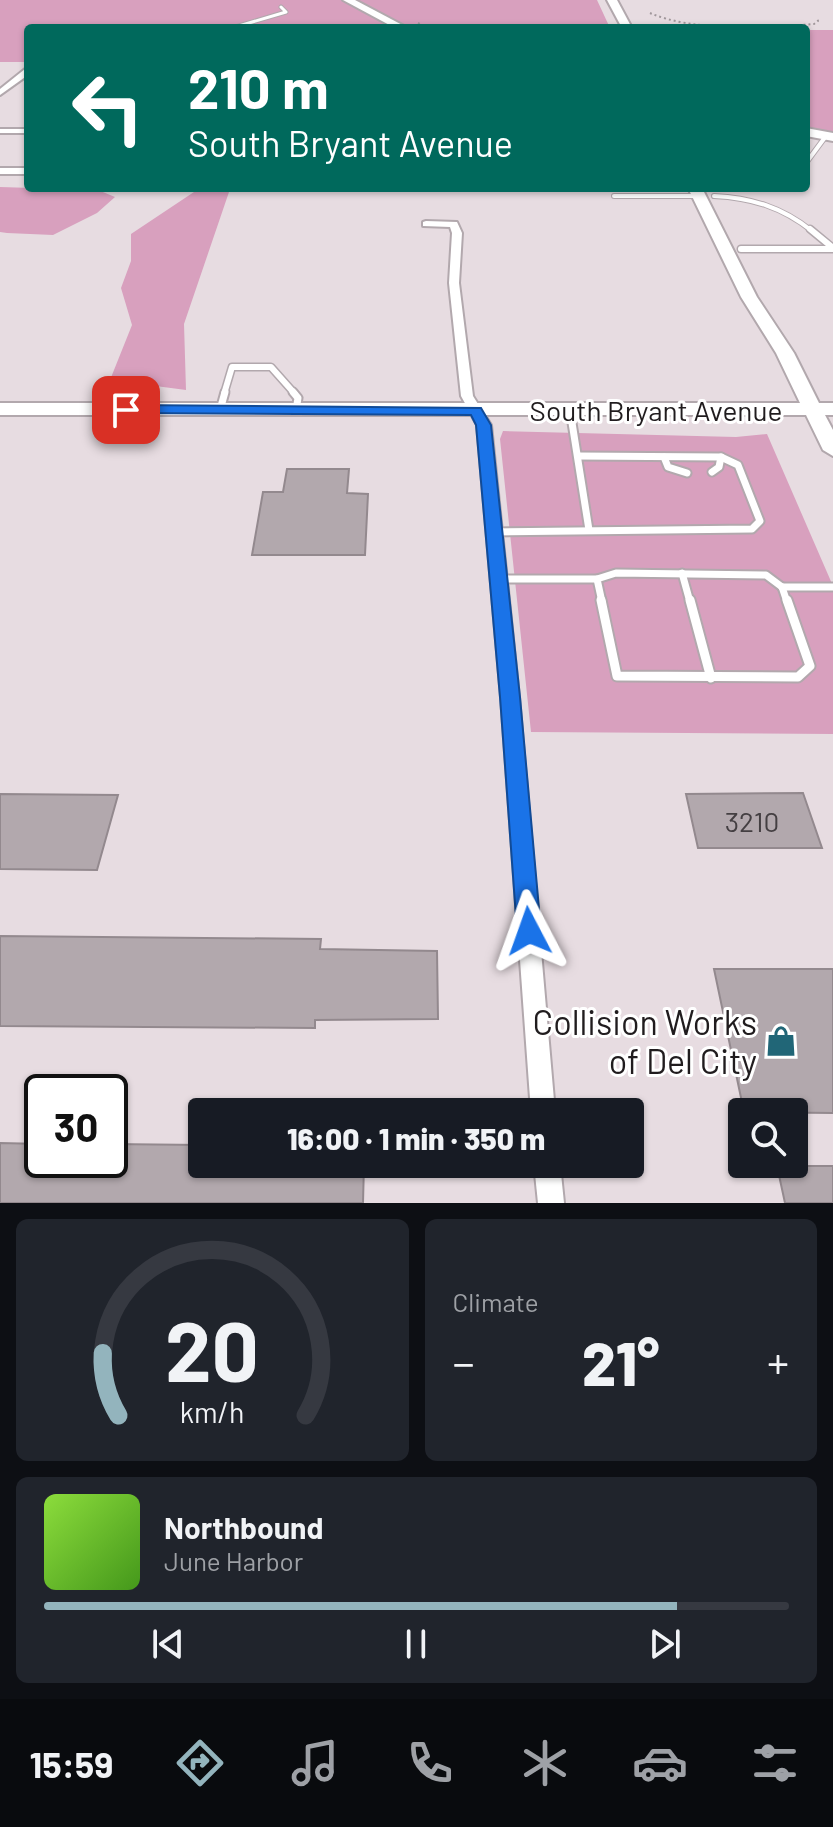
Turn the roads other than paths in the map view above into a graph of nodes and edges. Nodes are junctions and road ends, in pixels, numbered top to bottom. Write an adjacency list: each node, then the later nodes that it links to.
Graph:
1 (348, 0): 6 (main road)
2 (603, 0): 7 (main road)
3 (612, 0): 8 (main road)
4 (281, 7): 5 (lane)
5 (246, 24)
6 (395, 24)
7 (614, 24)
8 (625, 24)
9 (24, 74): 10 (street)
10 (0, 93)
11 (0, 131): 12 (street)
12 (24, 131)
13 (810, 133): 14 (main road)
14 (830, 136): 16 (lane)
15 (810, 146): 16 (lane)
16 (818, 147): 17 (lane)
17 (810, 158)
18 (0, 171): 19 (street)
19 (24, 171)
20 (704, 192): 21 (lane); 23 (lane); 24 (main road); 25 (main road)
21 (614, 196)
22 (426, 224): 32 (street)
23 (833, 248): 24 (lane)
24 (741, 249): 25 (main road)
25 (785, 353): 27 (main road)
26 (0, 409): 29 (main road, South Bryant Avenue)
27 (812, 409): 28 (main road, South Bryant Avenue); 31 (main road, South Bryant Avenue); 33 (main road)
28 (833, 409)
29 (220, 410): 30 (main road, South Bryant Avenue); 30 (lane)
30 (296, 410): 32 (main road, South Bryant Avenue)
31 (570, 410): 32 (main road, South Bryant Avenue); 34 (lane)
32 (476, 411): 40 (street)
33 (833, 450)
34 (578, 456): 35 (lane); 39 (lane)
35 (664, 457): 36 (lane); 38 (lane)
36 (721, 457): 37 (lane); 39 (lane)
37 (712, 472)
38 (687, 473)
39 (589, 530): 40 (lane)
40 (493, 532): 42 (street)
41 (682, 573): 43 (lane); 44 (lane); 46 (lane)
42 (497, 579): 43 (lane); 47 (street)
43 (597, 579): 46 (lane)
44 (782, 587): 45 (lane); 46 (lane)
45 (833, 587)
46 (711, 678)
47 (542, 1098)
48 (548, 1178): 49 (street)
49 (551, 1203)

